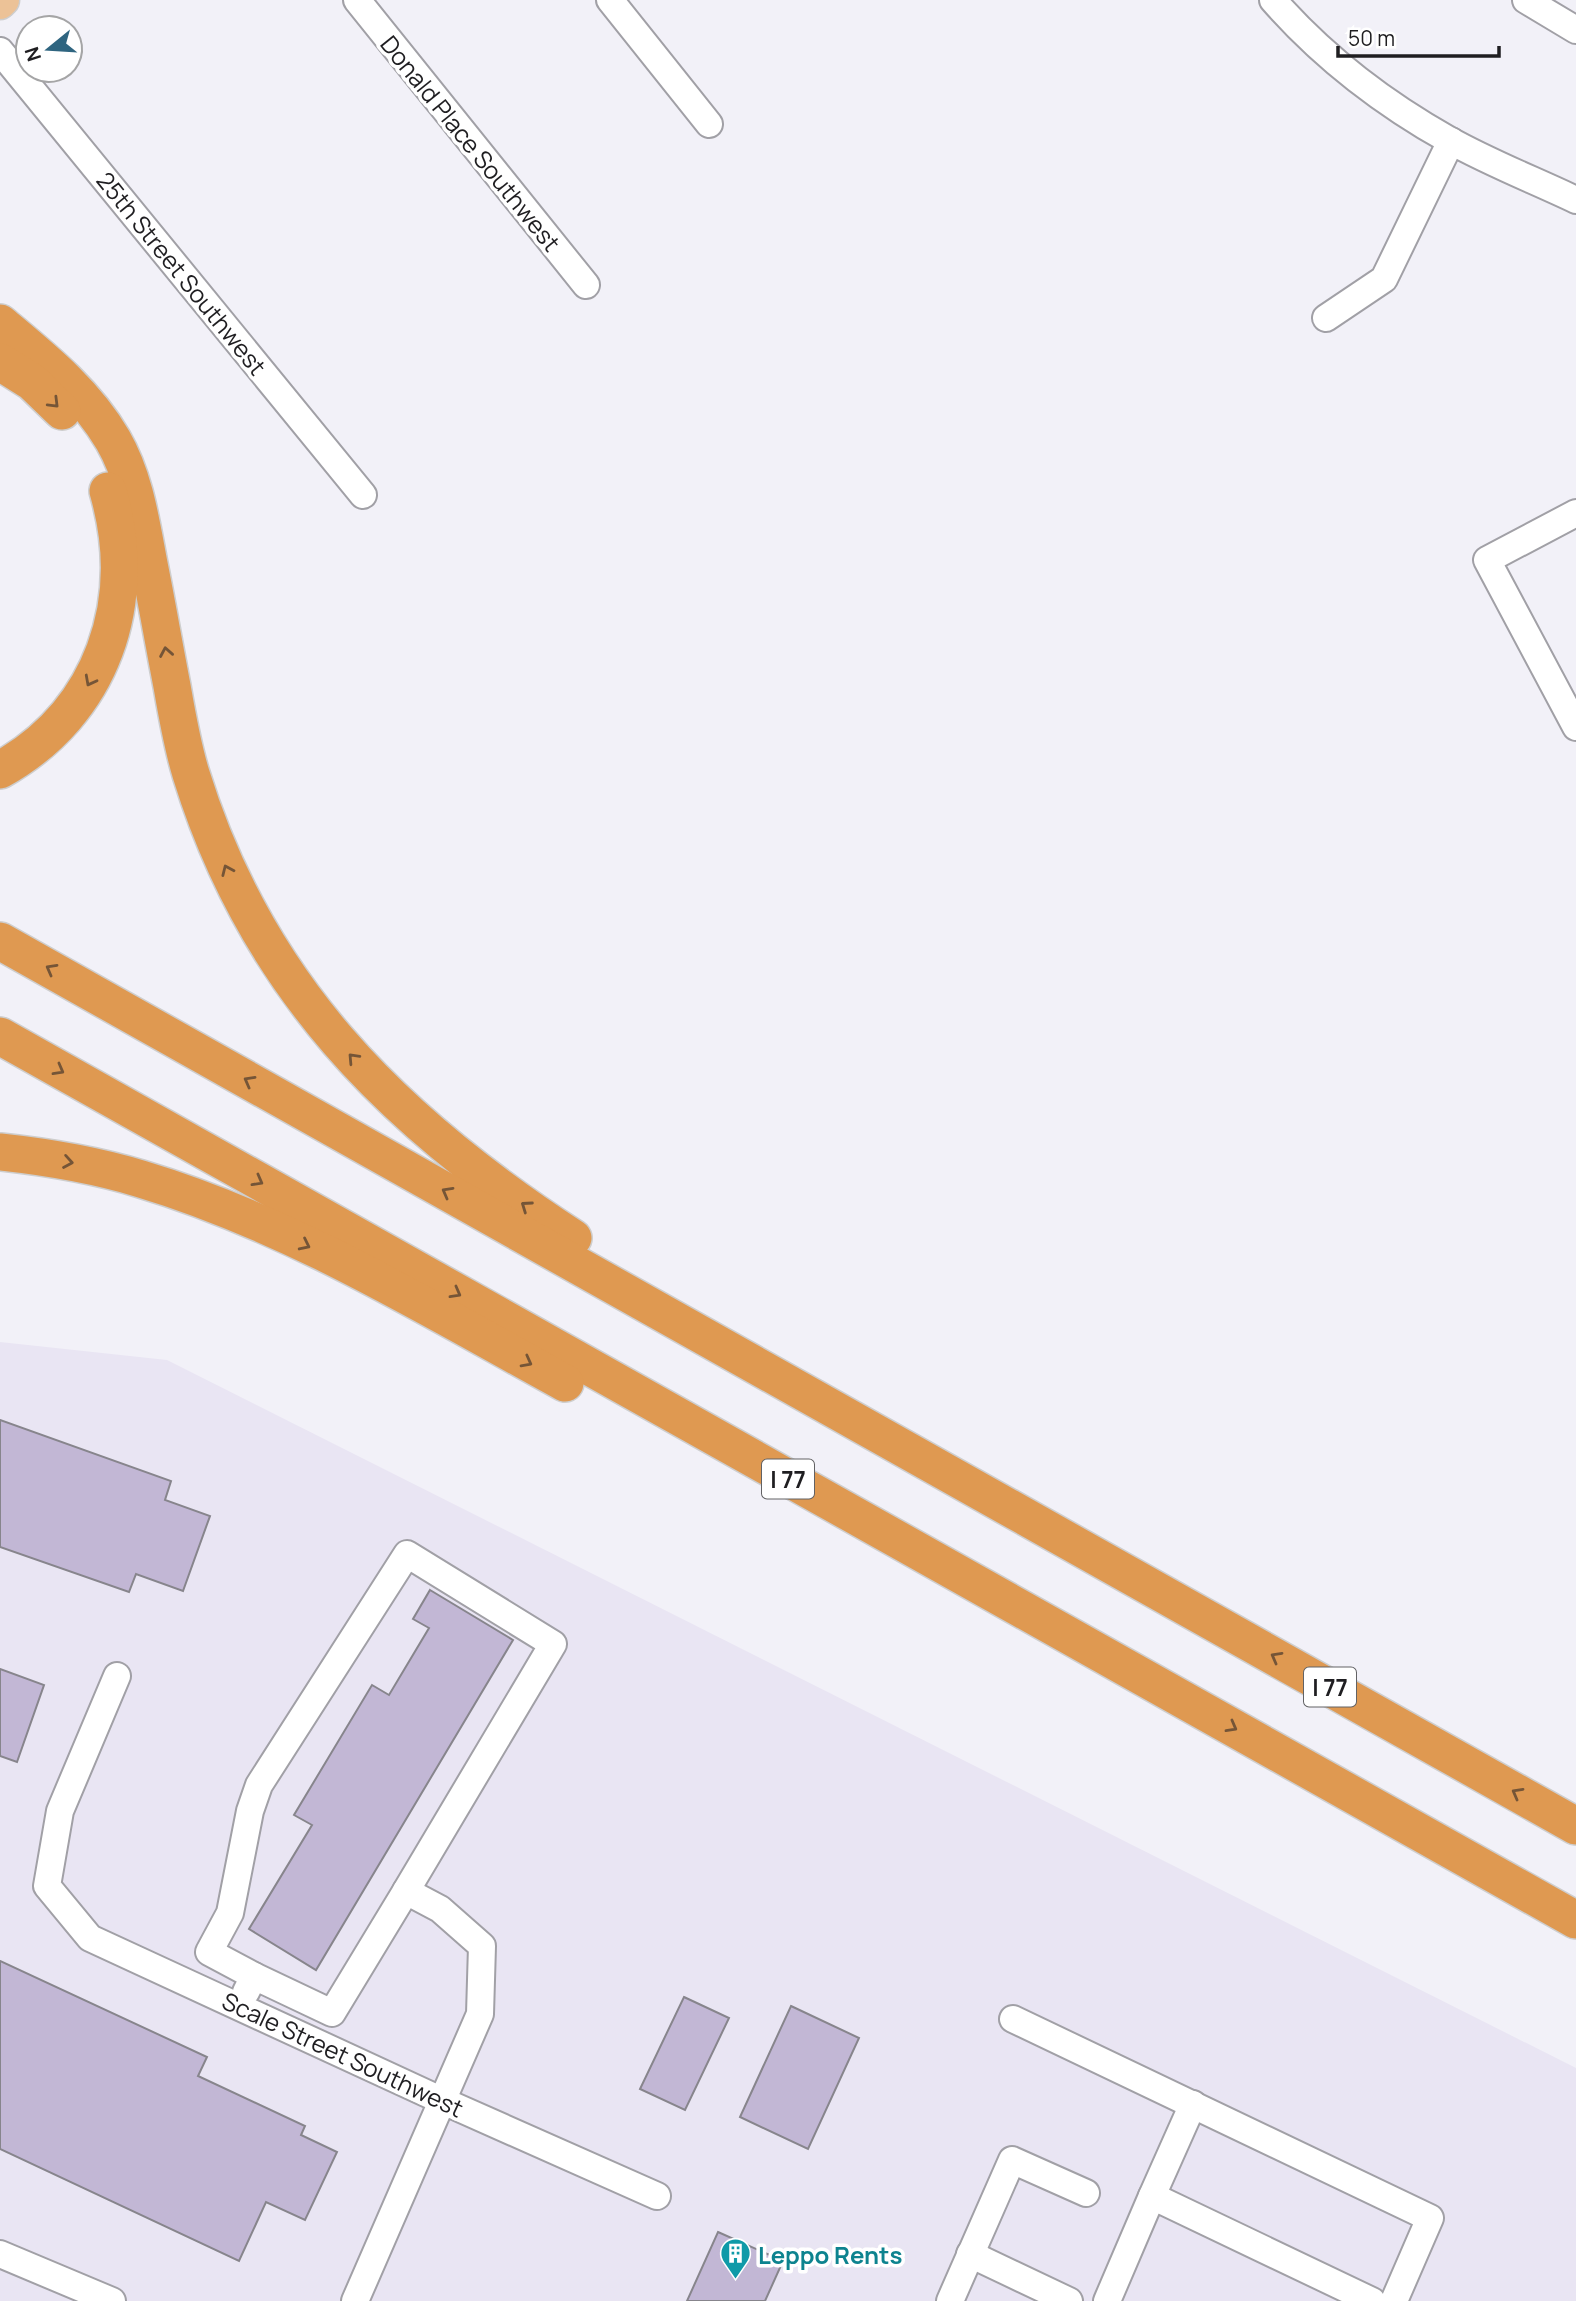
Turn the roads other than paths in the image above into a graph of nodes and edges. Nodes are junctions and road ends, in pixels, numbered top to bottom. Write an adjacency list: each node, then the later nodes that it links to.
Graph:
1 (357, 0): 10 (street, Donald Place Southwest)
2 (610, 0): 7 (street)
3 (1273, 0): 8 (street)
4 (1526, 0): 5 (street)
5 (1576, 30)
6 (0, 51): 14 (street, 25th Street Southwest)
7 (709, 124)
8 (1451, 141): 9 (street); 11 (street)
9 (1576, 200)
10 (586, 285)
11 (1326, 318)
12 (0, 323): 21 (highway, one-way to 12)
13 (0, 362): 17 (highway, one-way to 17)
14 (363, 495)
15 (1576, 513): 16 (street)
16 (1576, 727)
17 (0, 770)
18 (0, 941): 21 (highway, I 77, one-way to 18)
19 (0, 1036): 23 (highway, I 77, one-way to 23)
20 (0, 1152): 23 (highway, one-way to 23)
21 (1083, 1550): 24 (highway, I 77, one-way to 21)
22 (117, 1676): 28 (street, Scale Street Southwest)
23 (1179, 1698): 26 (highway, I 77, one-way to 26)
24 (1576, 1826)
25 (406, 1891): 27 (street); 27 (street); 30 (street)
26 (1576, 1920)
27 (254, 1976): 28 (street)
28 (240, 2007): 30 (street, Scale Street Southwest)
29 (1013, 2020): 31 (street)
30 (443, 2101): 33 (street, Scale Street Southwest); 39 (street)
31 (1193, 2104): 34 (street); 43 (street)
32 (1086, 2193): 36 (street)
33 (657, 2196)
34 (1152, 2196): 41 (street); 42 (street)
35 (0, 2254): 38 (street)
36 (970, 2254): 37 (street); 40 (street)
37 (1053, 2298)
38 (112, 2301)
39 (355, 2301)
40 (950, 2301)
41 (1107, 2301)
42 (1372, 2301)
43 (1394, 2301)

